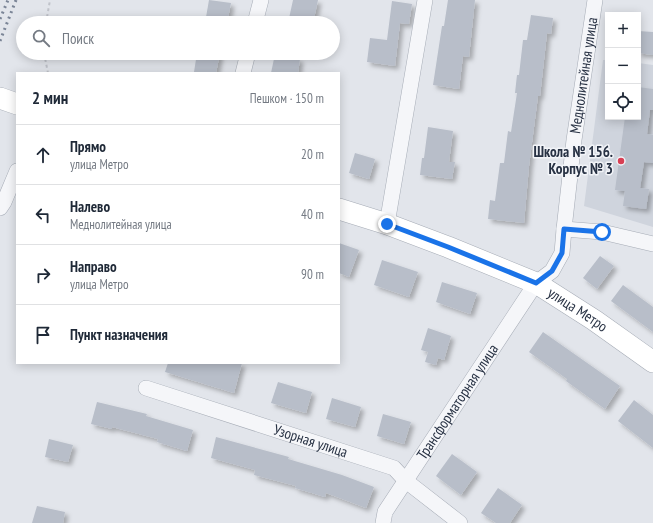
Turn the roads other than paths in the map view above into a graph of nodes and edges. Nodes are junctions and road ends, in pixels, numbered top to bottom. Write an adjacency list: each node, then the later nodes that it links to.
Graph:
1 (261, 0): 4 (street)
2 (425, 0): 12 (street)
3 (595, 0): 13 (street, Меднолитейная улица)
4 (257, 16)
5 (246, 60): 6 (street)
6 (243, 72)
7 (0, 98): 8 (street)
8 (16, 104)
9 (16, 173): 10 (street)
10 (0, 208)
11 (340, 209): 12 (street, улица Метро)
12 (387, 224): 15 (street, улица Метро)
13 (564, 229): 14 (street); 15 (street, Меднолитейная улица)
14 (653, 244)
15 (536, 283): 16 (street, улица Метро); 18 (street, Трансформаторная улица)
16 (653, 362)
17 (146, 388): 18 (street, Узорная улица)
18 (406, 481): 19 (street, Трансформаторная улица); 20 (street, Узорная улица)
19 (383, 523)
20 (460, 523)

